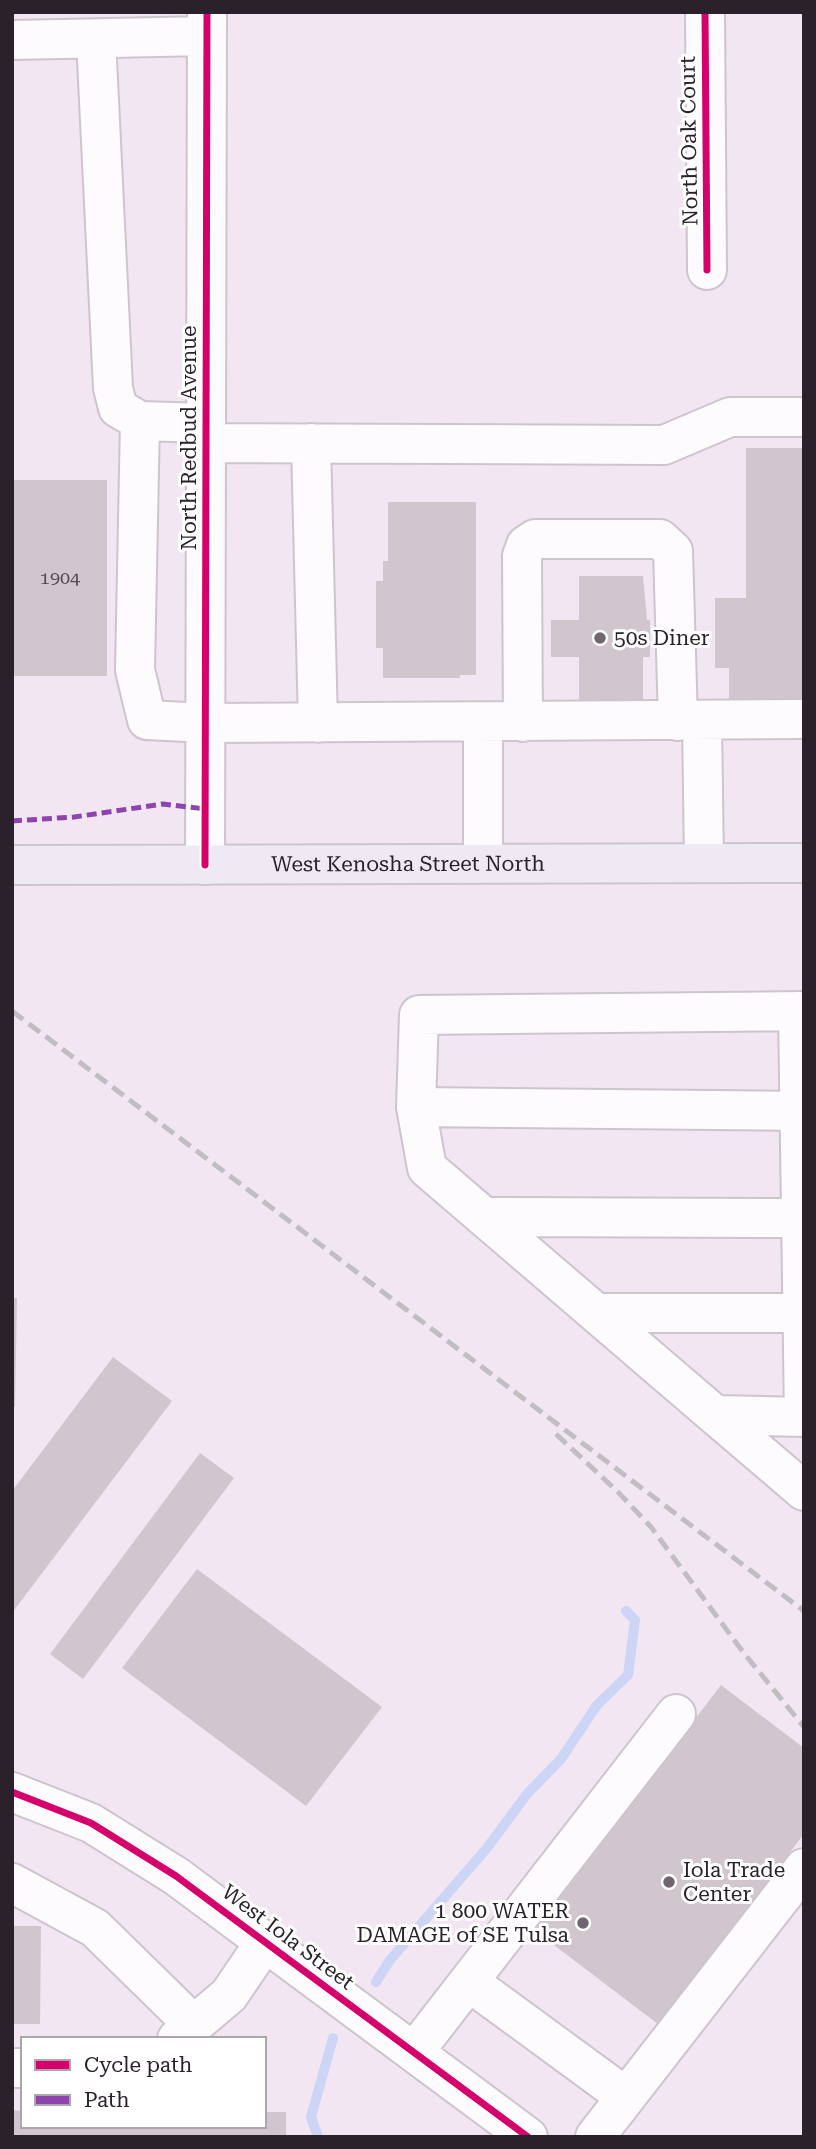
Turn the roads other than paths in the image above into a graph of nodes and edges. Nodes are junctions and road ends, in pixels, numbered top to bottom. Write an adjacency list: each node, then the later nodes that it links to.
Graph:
1 (705, 12): 5 (street, North Oak Court)
2 (207, 24): 3 (street); 8 (street, North Redbud Avenue)
3 (96, 39): 4 (street); 7 (street)
4 (12, 40)
5 (708, 270)
6 (804, 416): 9 (street)
7 (141, 421): 8 (street); 14 (street)
8 (206, 433): 9 (street); 14 (street, North Redbud Avenue)
9 (311, 443): 15 (street)
10 (804, 719): 11 (street)
11 (690, 720): 13 (street); 13 (street); 17 (street)
12 (483, 722): 13 (street); 15 (street); 16 (street)
13 (523, 722)
14 (206, 723): 15 (street); 19 (street, North Redbud Avenue)
15 (318, 723)
16 (483, 863): 17 (main road, West Kenosha Street North); 19 (main road, West Kenosha Street North)
17 (704, 863): 18 (main road, West Kenosha Street North)
18 (804, 863)
19 (205, 864): 20 (main road, West Kenosha Street North)
20 (12, 865)
21 (801, 1011): 22 (street); 23 (street)
22 (416, 1107): 23 (street); 24 (street)
23 (802, 1111): 25 (street)
24 (484, 1217): 25 (street); 26 (street)
25 (801, 1218): 27 (street)
26 (596, 1313): 27 (street); 28 (street)
27 (802, 1313): 29 (street)
28 (715, 1415): 29 (street); 30 (street)
29 (804, 1417)
30 (804, 1491)
31 (676, 1714): 36 (street)
32 (12, 1792): 35 (street, West Iola Street)
33 (804, 1868): 39 (street)
34 (12, 1883): 37 (street)
35 (265, 1942): 37 (street); 38 (street, West Iola Street)
36 (469, 1982): 38 (street); 39 (street)
37 (186, 2032)
38 (414, 2052): 40 (street, West Iola Street)
39 (626, 2097): 41 (street)
40 (528, 2137)
41 (596, 2137)

